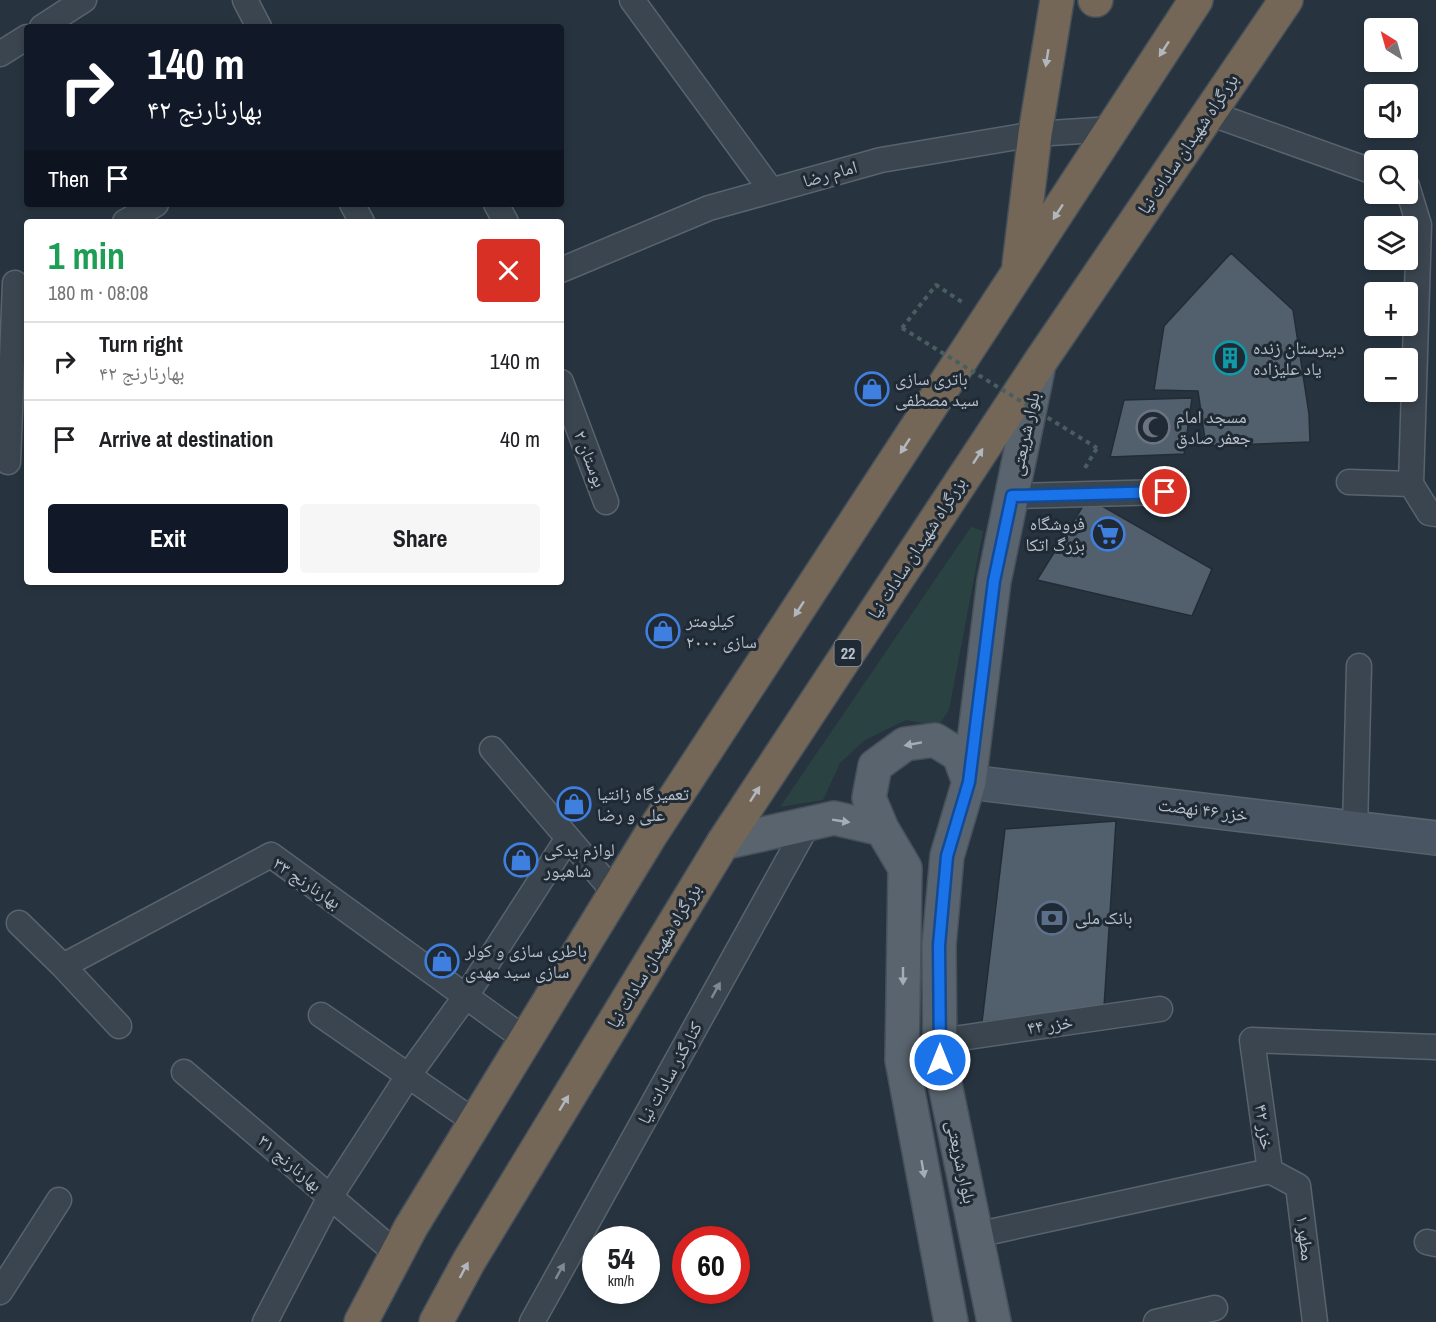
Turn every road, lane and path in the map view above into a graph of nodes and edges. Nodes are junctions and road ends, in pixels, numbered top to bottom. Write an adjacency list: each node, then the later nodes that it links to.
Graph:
1 (84, 0): 7 (street)
2 (245, 0): 8 (street)
3 (632, 0): 15 (street)
4 (1057, 0): 13 (highway, one-way to 13)
5 (1196, 0): 12 (highway, one-way to 12)
6 (1286, 0): 11 (highway, بزرگراه شهیدان سادات نیا / 22)
7 (47, 24)
8 (257, 24)
9 (24, 39): 10 (street)
10 (0, 54)
11 (1209, 113): 14 (street); 24 (highway, بزرگراه شهیدان سادات نیا / 22)
12 (1112, 129): 13 (street, امام رضا); 20 (highway, one-way to 20)
13 (1035, 134): 15 (street, امام رضا); 20 (highway)
14 (1364, 168)
15 (771, 190): 19 (street, امام رضا)
16 (1413, 204): 23 (street)
17 (151, 207): 18 (street)
18 (130, 219)
19 (564, 269)
20 (1017, 274): 43 (highway, one-way to 43)
21 (15, 283): 26 (street)
22 (936, 285): 27 (path, bridge)
23 (1426, 337): 29 (street)
24 (1040, 362): 31 (main road, بلوار شریعتی); 42 (highway, بزرگراه شهیدان سادات نیا / 22, one-way to 24)
25 (564, 390): 32 (street, بوستان ۲)
26 (12, 461)
27 (1082, 473)
28 (1349, 482): 29 (street)
29 (1411, 484): 33 (street)
30 (1165, 492): 31 (street)
31 (1012, 496): 36 (main road, بلوار شریعتی)
32 (606, 502)
33 (1436, 514)
34 (1359, 666): 39 (street)
35 (492, 749): 40 (street)
36 (969, 782): 38 (main road, one-way to 38); 39 (street, خزر ۴۶ نهضت); 51 (main road, بلوار شریعتی)
37 (808, 824): 38 (main road, one-way to 38); 42 (main road); 66 (street, کنارگذر سادات نیا, one-way to 37)
38 (882, 829): 67 (main road, one-way to 67)
39 (1355, 829): 41 (street, خزر ۴۶ نهضت)
40 (568, 838): 43 (street); 46 (street)
41 (1436, 838)
42 (723, 843): 65 (highway, بزرگراه شهیدان سادات نیا / 22, one-way to 42)
43 (615, 893): 50 (highway)
44 (19, 923): 45 (street)
45 (63, 966): 46 (street, بهارنارنج ۳۳); 49 (street)
46 (466, 996): 50 (street, بهارنارنج ۳۳); 54 (street)
47 (1160, 1009): 51 (street, خزر ۴۴)
48 (321, 1015): 54 (street)
49 (119, 1026)
50 (525, 1040): 55 (highway)
51 (940, 1041): 59 (main road, بلوار شریعتی)
52 (1436, 1047): 56 (street, خزر ۴۲)
53 (184, 1072): 57 (street, بهارنارنج ۳۱)
54 (408, 1076): 55 (street); 57 (street)
55 (475, 1122): 60 (highway)
56 (1270, 1170): 59 (street, خزر ۴۲); 70 (street, مطهر ۱)
57 (330, 1197): 60 (street, بهارنارنج ۳۱); 63 (street)
58 (59, 1200): 61 (street)
59 (976, 1235): 68 (main road, بلوار شریعتی)
60 (397, 1254): 64 (highway)
61 (0, 1292)
62 (1215, 1308): 69 (street)
63 (265, 1322)
64 (361, 1322)
65 (436, 1322)
66 (532, 1322)
67 (951, 1322)
68 (994, 1322)
69 (1156, 1322)
70 (1315, 1322)

